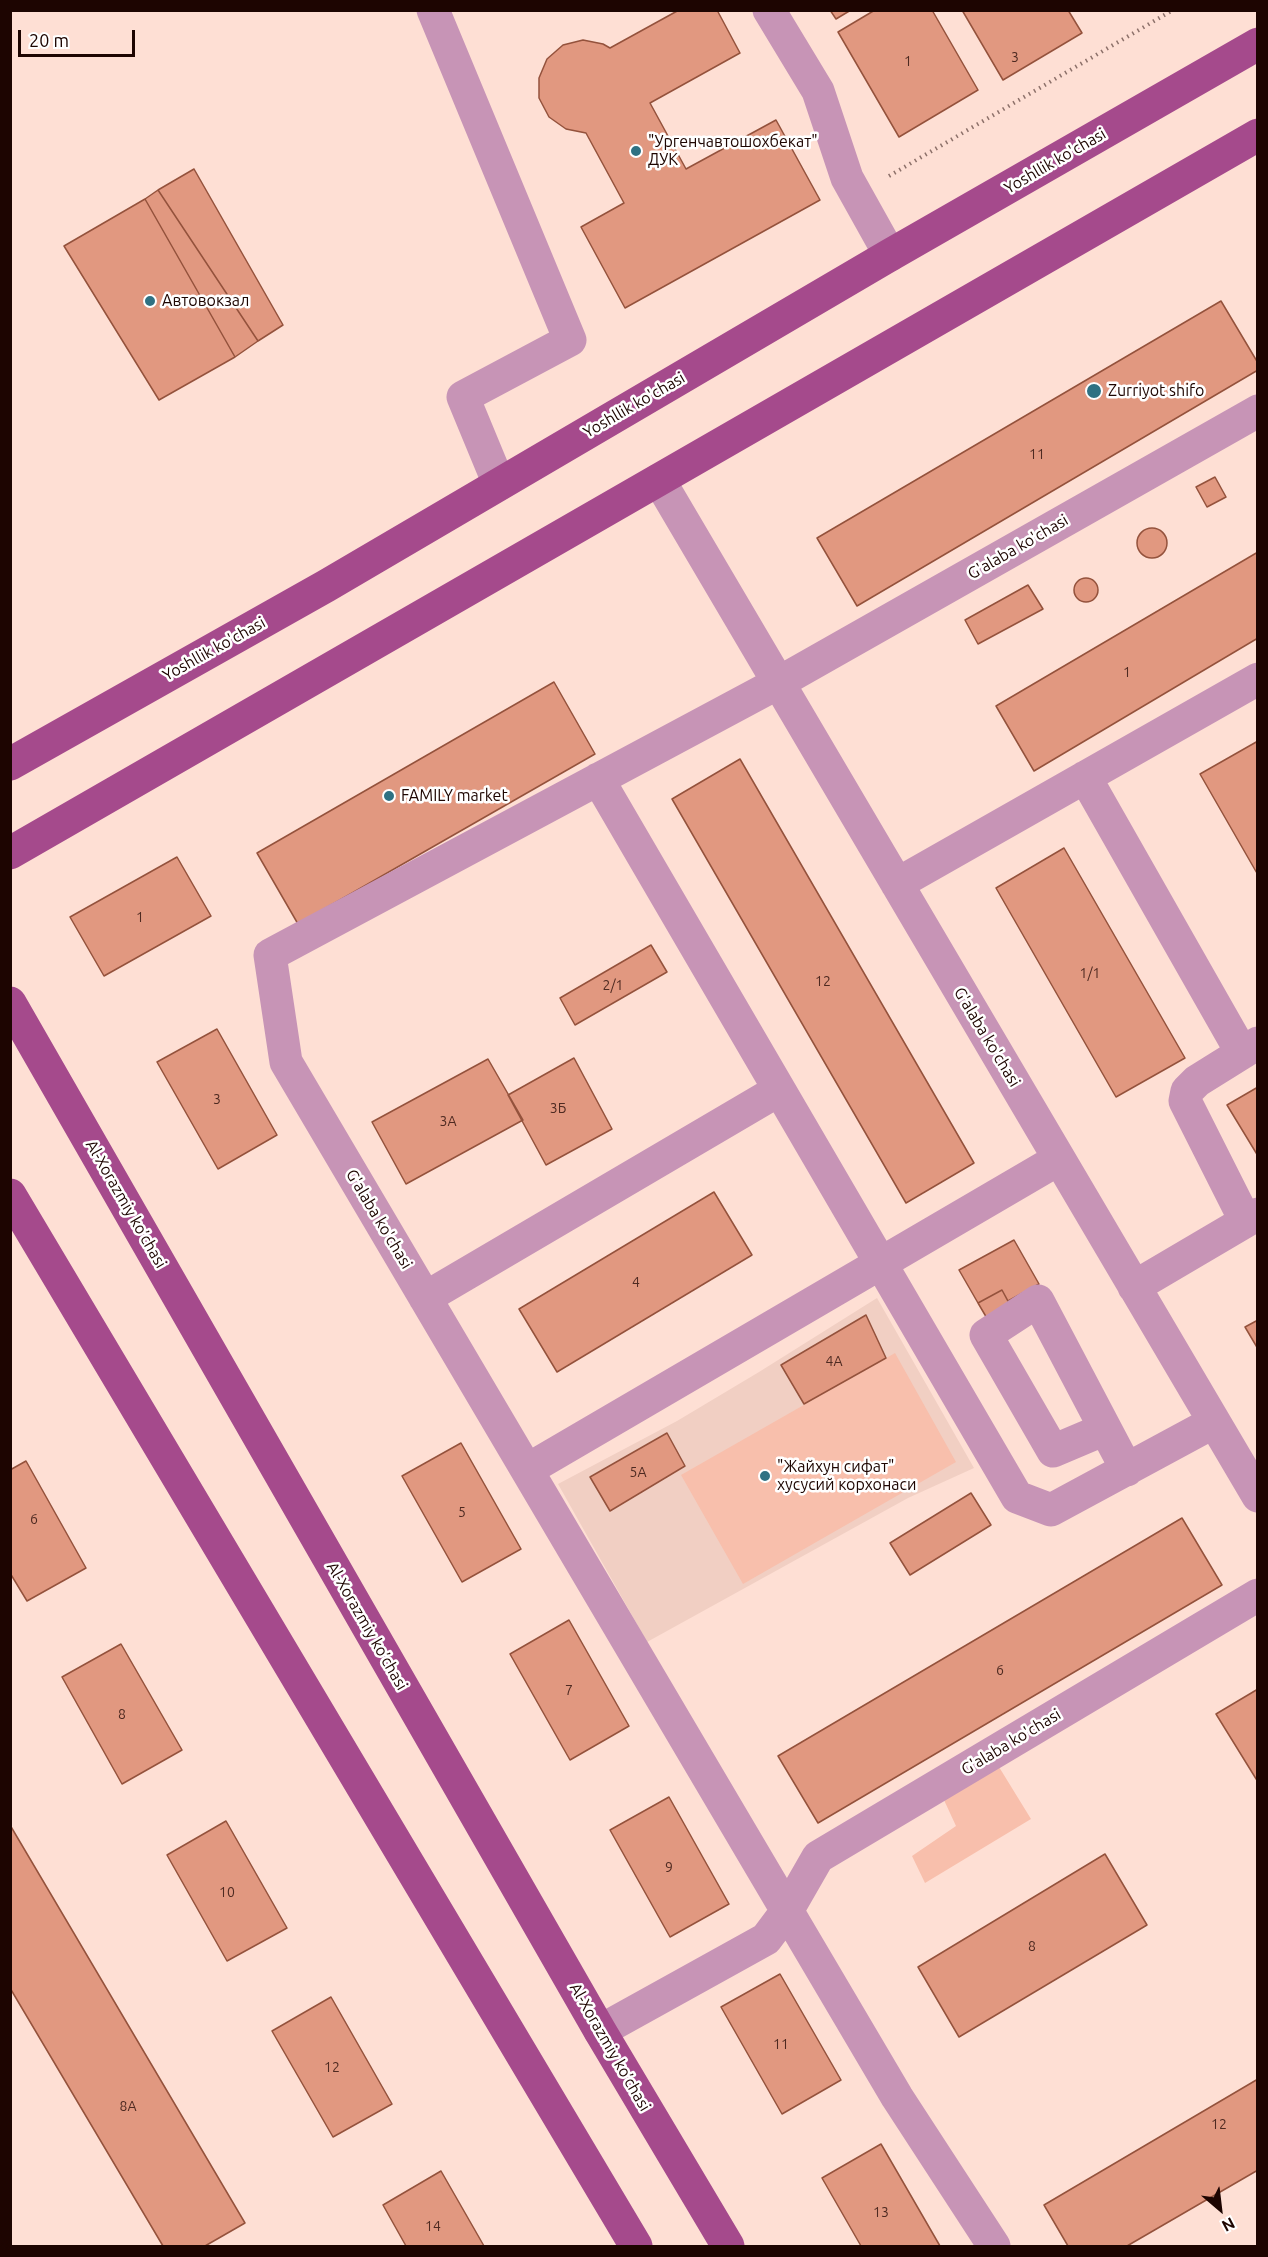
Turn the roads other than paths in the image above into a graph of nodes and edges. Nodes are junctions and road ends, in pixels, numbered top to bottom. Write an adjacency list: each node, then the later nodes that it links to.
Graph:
1 (433, 10): 8 (street)
2 (769, 10): 5 (street)
3 (1257, 44): 5 (main road, Yoshllik ko'chasi)
4 (1257, 135): 7 (main road)
5 (890, 255): 8 (main road, Yoshllik ko'chasi)
6 (1257, 411): 10 (street, G'alaba ko'chasi)
7 (659, 480): 10 (street, G'alaba ko'chasi); 14 (main road)
8 (499, 484): 11 (main road, Yoshllik ko'chasi)
9 (1257, 679): 12 (street)
10 (778, 683): 13 (street); 15 (street, G'alaba ko'chasi)
11 (10, 764)
12 (1085, 777): 15 (street); 17 (street)
13 (598, 779): 18 (street); 24 (street, G'alaba ko'chasi)
14 (10, 853)
15 (897, 884): 19 (street, G'alaba ko'chasi)
16 (10, 1003): 32 (main road, Al-Xorazmiy ko’chasi)
17 (1250, 1048): 21 (street)
18 (779, 1090): 22 (street); 24 (street)
19 (1059, 1159): 22 (street); 23 (street, G'alaba ko'chasi)
20 (10, 1195): 33 (main road)
21 (1251, 1217): 23 (street)
22 (881, 1263): 27 (street); 28 (street)
23 (1134, 1287): 25 (street, G'alaba ko'chasi)
24 (425, 1299): 27 (street, G'alaba ko'chasi)
25 (1214, 1422): 28 (street); 29 (street, G'alaba ko'chasi)
26 (1105, 1430): 28 (street)
27 (527, 1470): 31 (street, G'alaba ko'chasi)
28 (1127, 1470)
29 (1257, 1496)
30 (1257, 1595): 31 (street, G'alaba ko'chasi)
31 (787, 1911): 32 (street, G'alaba ko'chasi); 35 (street, G'alaba ko'chasi)
32 (600, 2031): 34 (main road, Al-Xorazmiy ko’chasi)
33 (636, 2247)
34 (728, 2247)
35 (994, 2247)

